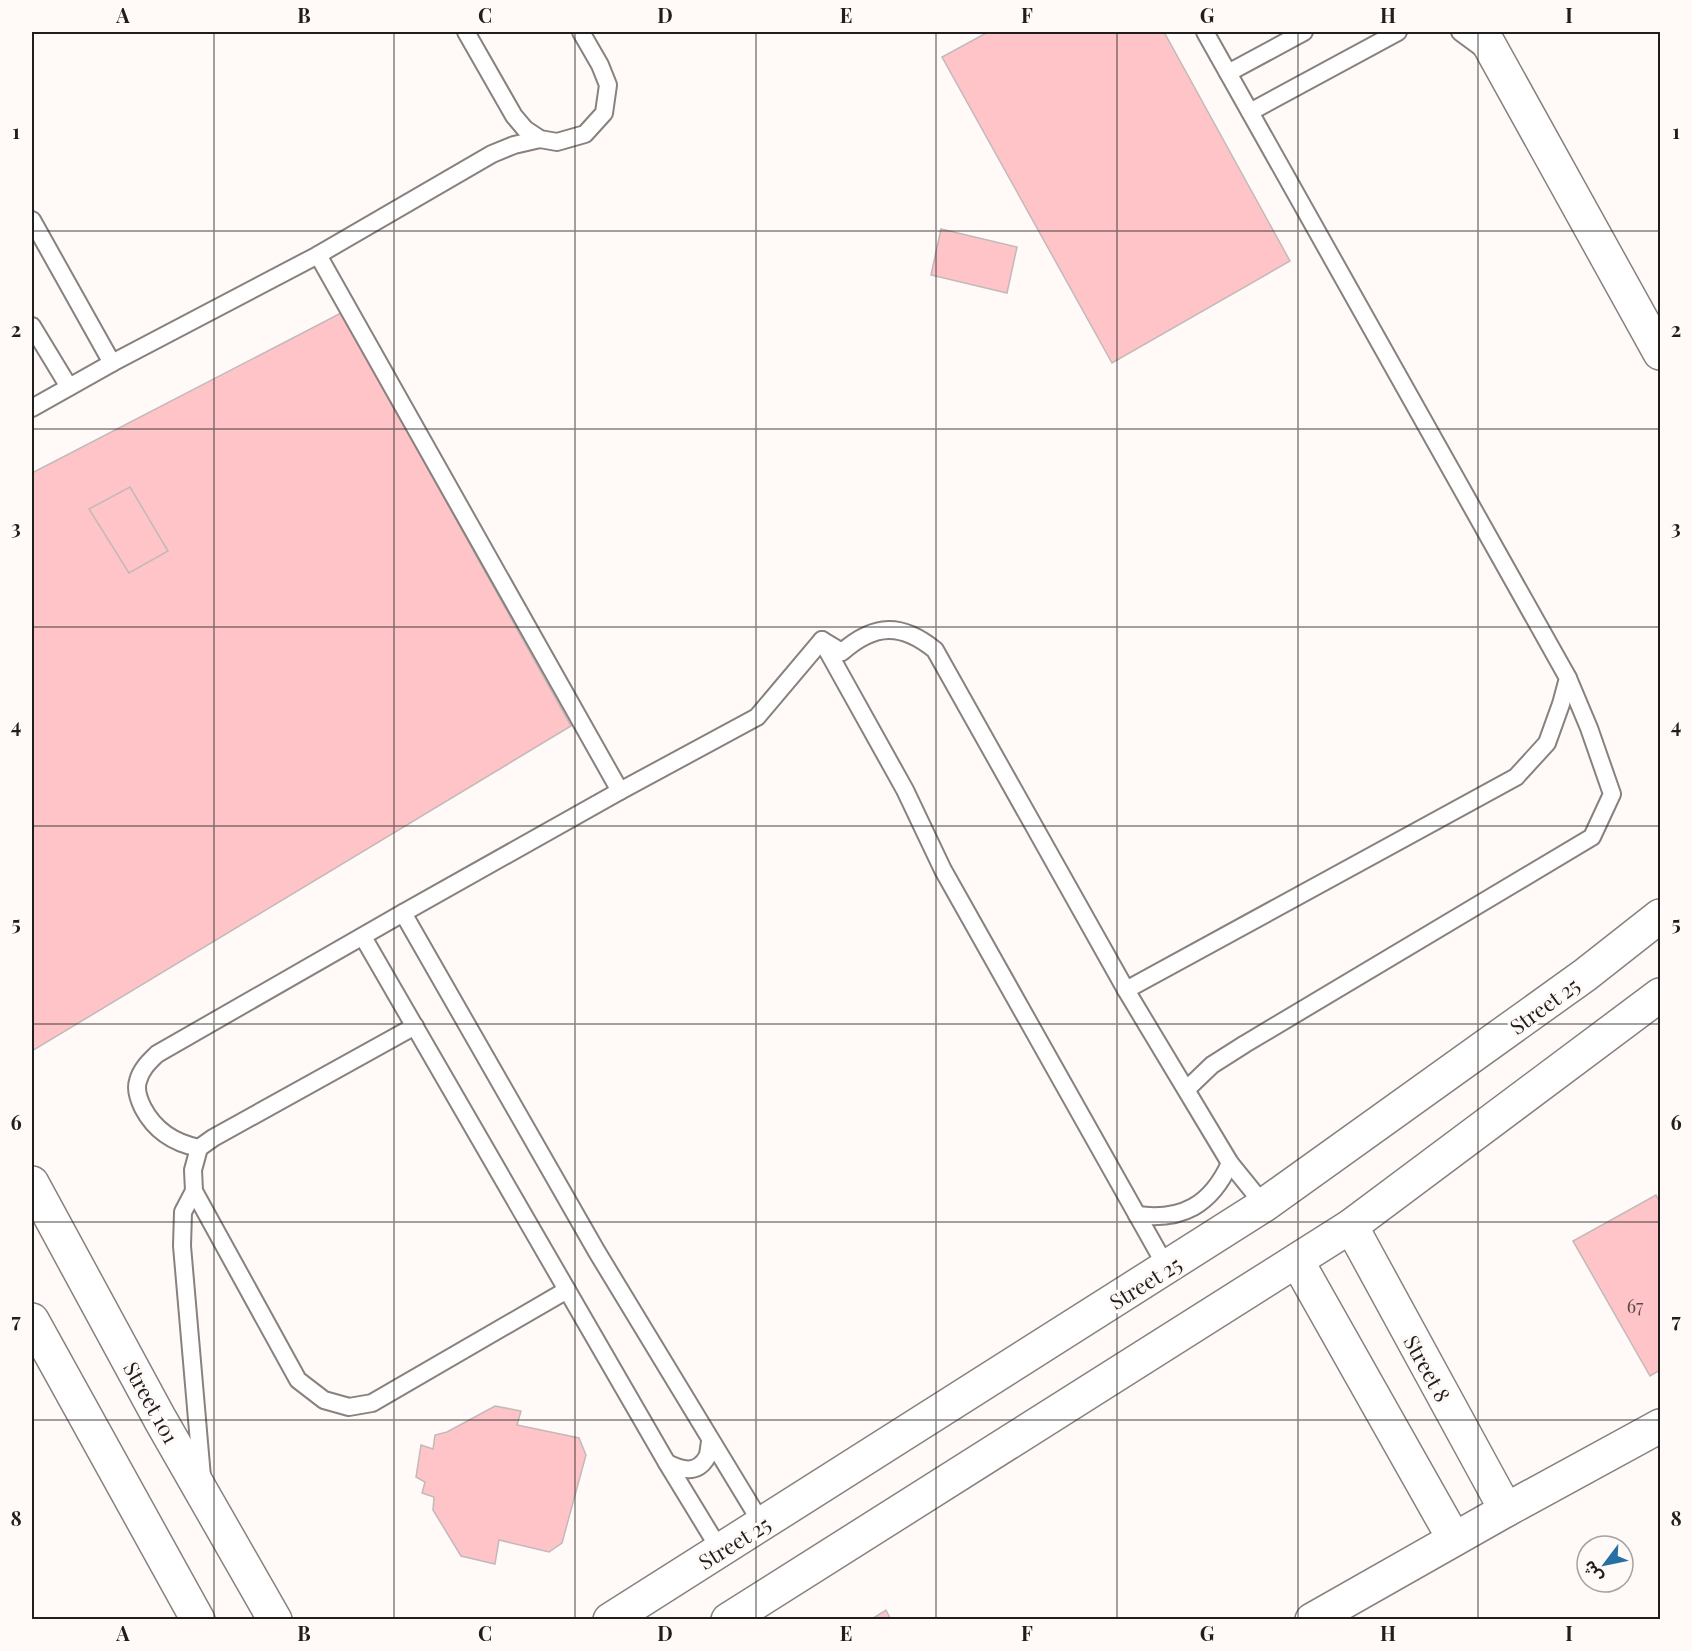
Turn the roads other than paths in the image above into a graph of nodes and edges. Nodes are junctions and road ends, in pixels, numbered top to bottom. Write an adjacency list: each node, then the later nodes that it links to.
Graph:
1 (466, 32): 11 (lane)
2 (581, 32): 11 (lane)
3 (1205, 32): 9 (lane)
4 (1304, 32): 9 (lane)
5 (1398, 32): 10 (lane)
6 (1460, 32): 8 (lane)
7 (1482, 32): 8 (main road)
8 (1499, 62): 15 (main road)
9 (1228, 73): 10 (lane)
10 (1250, 112): 20 (lane)
11 (540, 139): 13 (lane)
12 (32, 220): 16 (lane)
13 (318, 255): 16 (lane); 21 (lane)
14 (32, 326): 17 (lane)
15 (1660, 353)
16 (112, 363): 17 (lane)
17 (69, 387): 18 (lane)
18 (32, 408)
19 (822, 640): 21 (lane); 25 (lane); 34 (lane)
20 (1568, 678): 25 (lane); 28 (lane)
21 (620, 791): 22 (lane)
22 (403, 913): 24 (lane); 41 (lane)
23 (1660, 916): 33 (main road, Street 25)
24 (363, 937): 27 (lane); 29 (lane)
25 (1126, 990): 28 (lane)
26 (1660, 995): 35 (main road)
27 (415, 1026): 29 (lane); 38 (lane)
28 (1187, 1089): 30 (lane)
29 (199, 1148): 32 (lane)
30 (1230, 1163): 33 (lane); 34 (lane)
31 (32, 1183): 43 (main road, Street 101)
32 (194, 1191): 38 (lane); 43 (lane)
33 (1264, 1206): 37 (main road, Street 25)
34 (1137, 1215): 37 (lane)
35 (1351, 1226): 36 (main road); 44 (main road, Street 8)
36 (1297, 1260): 46 (main road); 51 (main road)
37 (1167, 1268): 45 (main road, Street 25)
38 (567, 1290): 42 (lane)
39 (32, 1320): 48 (main road)
40 (1660, 1426): 44 (main road)
41 (710, 1442): 42 (lane); 45 (lane)
42 (667, 1463): 47 (lane)
43 (203, 1493): 49 (main road, Street 101)
44 (1506, 1510): 46 (main road)
45 (762, 1524): 47 (main road, Street 25)
46 (1454, 1539): 52 (main road)
47 (720, 1550): 50 (main road, Street 25)
48 (198, 1620)
49 (274, 1620)
50 (610, 1620)
51 (728, 1620)
52 (1312, 1620)

